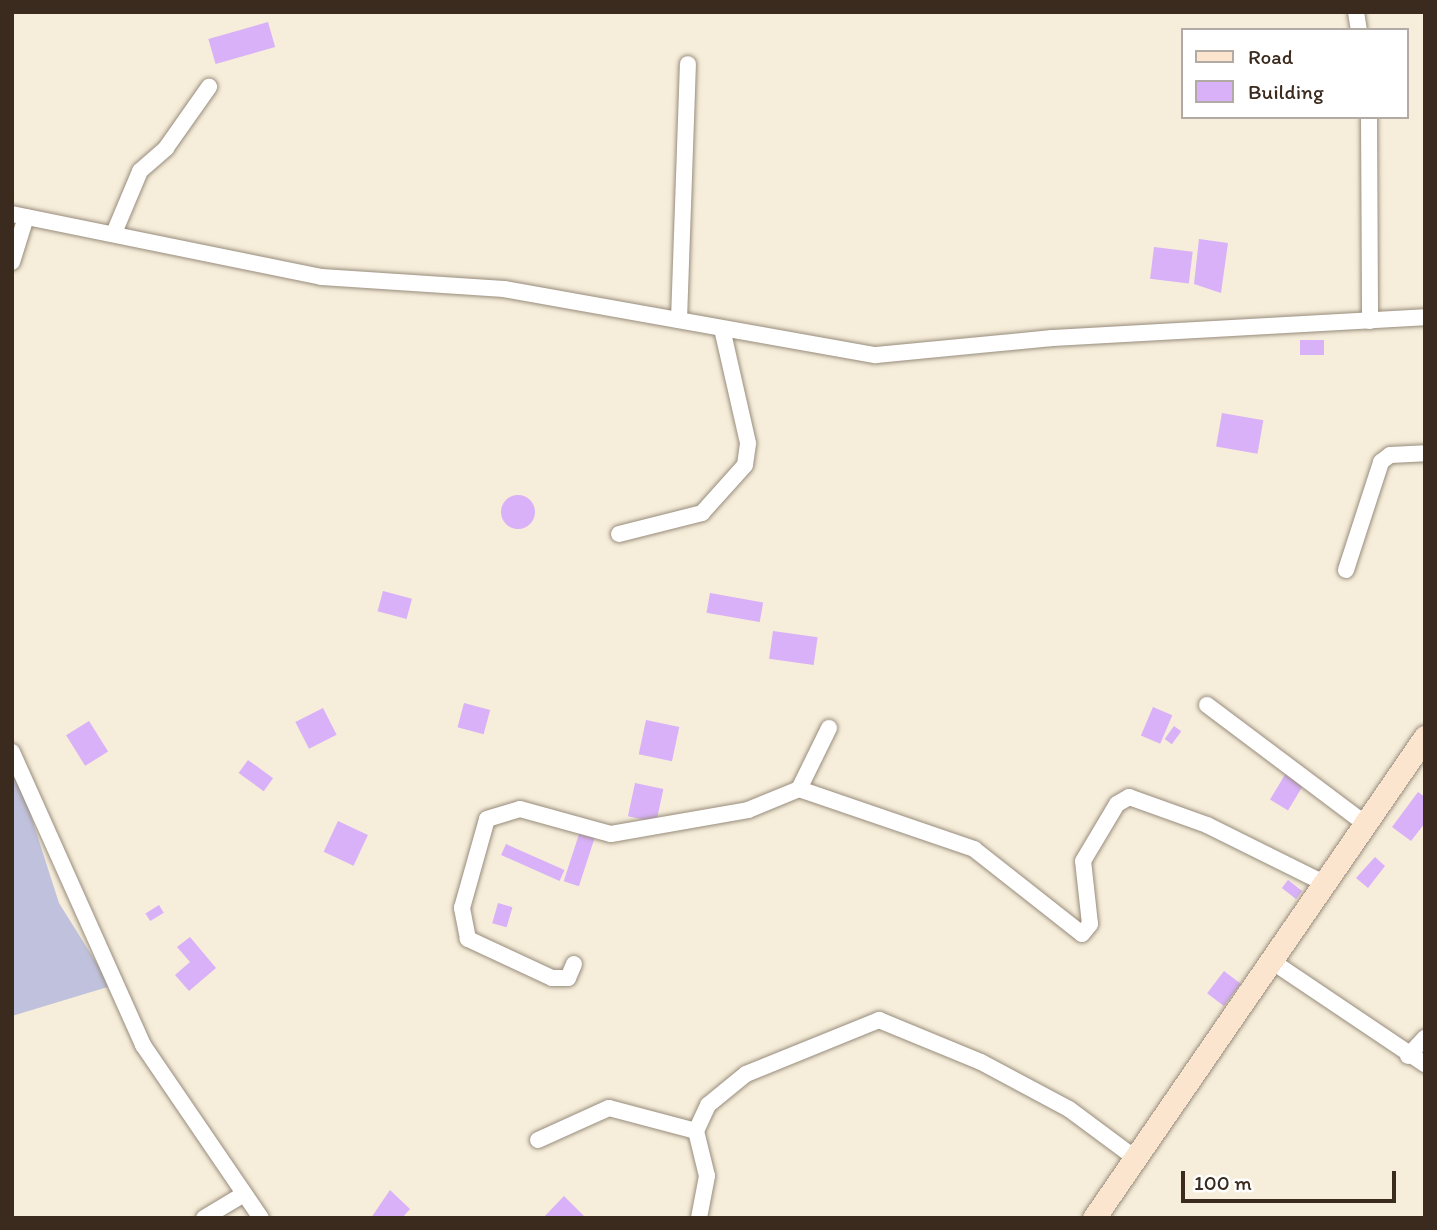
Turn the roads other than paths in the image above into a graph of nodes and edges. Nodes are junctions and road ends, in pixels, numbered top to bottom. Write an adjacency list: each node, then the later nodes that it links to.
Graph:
1 (688, 64): 8 (street)
2 (209, 87): 5 (street)
3 (1368, 119): 9 (street)
4 (19, 216): 5 (street); 6 (street)
5 (114, 233): 8 (street)
6 (12, 262)
7 (1425, 317): 9 (street)
8 (678, 320): 10 (street)
9 (1370, 321): 10 (street)
10 (722, 329): 12 (street)
11 (1425, 453): 13 (street)
12 (619, 534)
13 (1346, 570)
14 (1207, 705): 19 (street)
15 (828, 728): 18 (street)
16 (1425, 737): 19 (main road)
17 (12, 752): 29 (street)
18 (799, 789): 20 (street); 22 (street)
19 (1368, 826): 20 (main road)
20 (1326, 884): 21 (main road)
21 (1270, 960): 24 (street); 28 (main road)
22 (574, 964)
23 (1425, 1038): 24 (street)
24 (1408, 1056): 25 (street)
25 (1425, 1064)
26 (696, 1131): 27 (street); 28 (street); 32 (street)
27 (538, 1140)
28 (1135, 1158): 33 (main road)
29 (244, 1194): 30 (street); 31 (street)
30 (204, 1218)
31 (261, 1218)
32 (699, 1218)
33 (1094, 1218)

